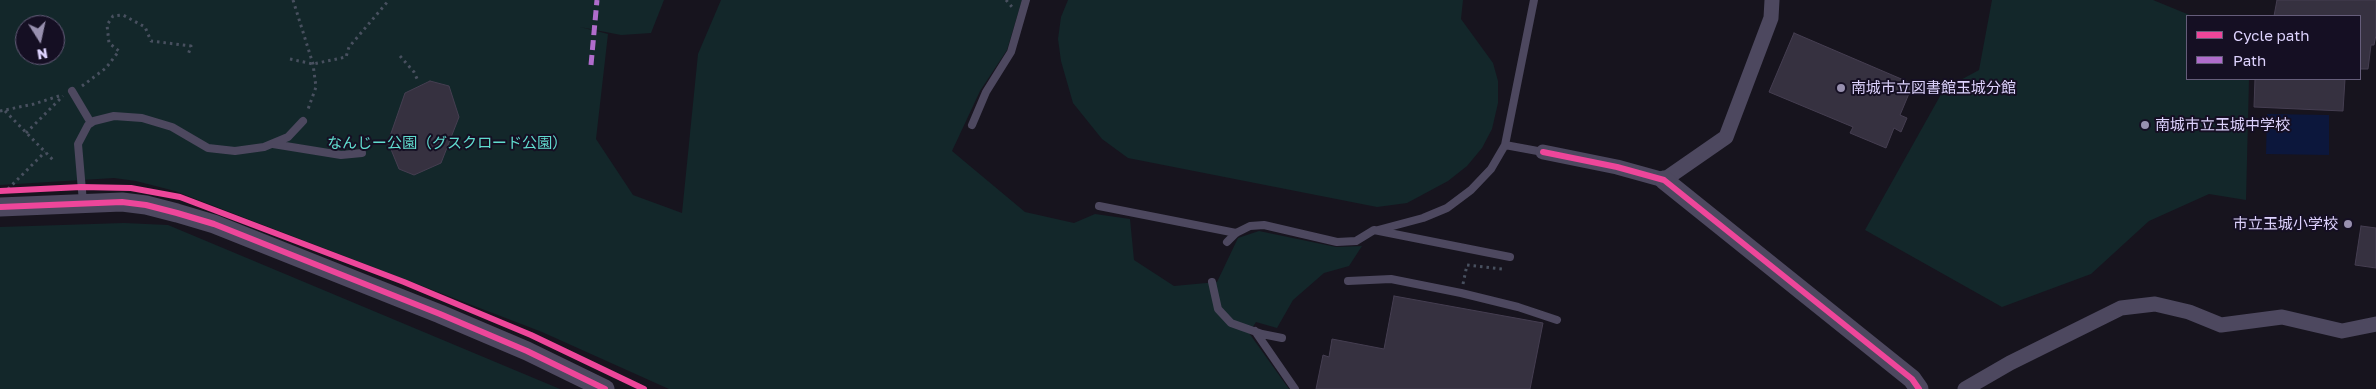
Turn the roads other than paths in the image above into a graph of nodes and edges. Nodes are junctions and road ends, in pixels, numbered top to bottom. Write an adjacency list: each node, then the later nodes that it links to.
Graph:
1 (1026, 0): 7 (lane)
2 (1534, 0): 9 (lane)
3 (1772, 0): 12 (street)
4 (72, 91): 6 (lane)
5 (303, 121): 8 (lane)
6 (91, 123): 8 (lane); 14 (lane)
7 (972, 126)
8 (272, 144): 11 (lane)
9 (1505, 145): 10 (lane); 16 (lane)
10 (1543, 152): 12 (street)
11 (362, 153)
12 (1664, 180): 28 (street)
13 (3, 199): 14 (street)
14 (83, 202): 26 (street)
15 (1099, 206): 17 (lane)
16 (1374, 230): 17 (lane); 19 (lane)
17 (1236, 233): 18 (lane)
18 (1227, 242)
19 (1510, 257)
20 (1348, 281): 22 (lane)
21 (1212, 282): 24 (lane)
22 (1557, 320)
23 (2376, 324): 29 (street)
24 (1255, 332): 25 (lane); 27 (lane)
25 (1282, 338)
26 (605, 389)
27 (1295, 389)
28 (1919, 389)
29 (1965, 389)

